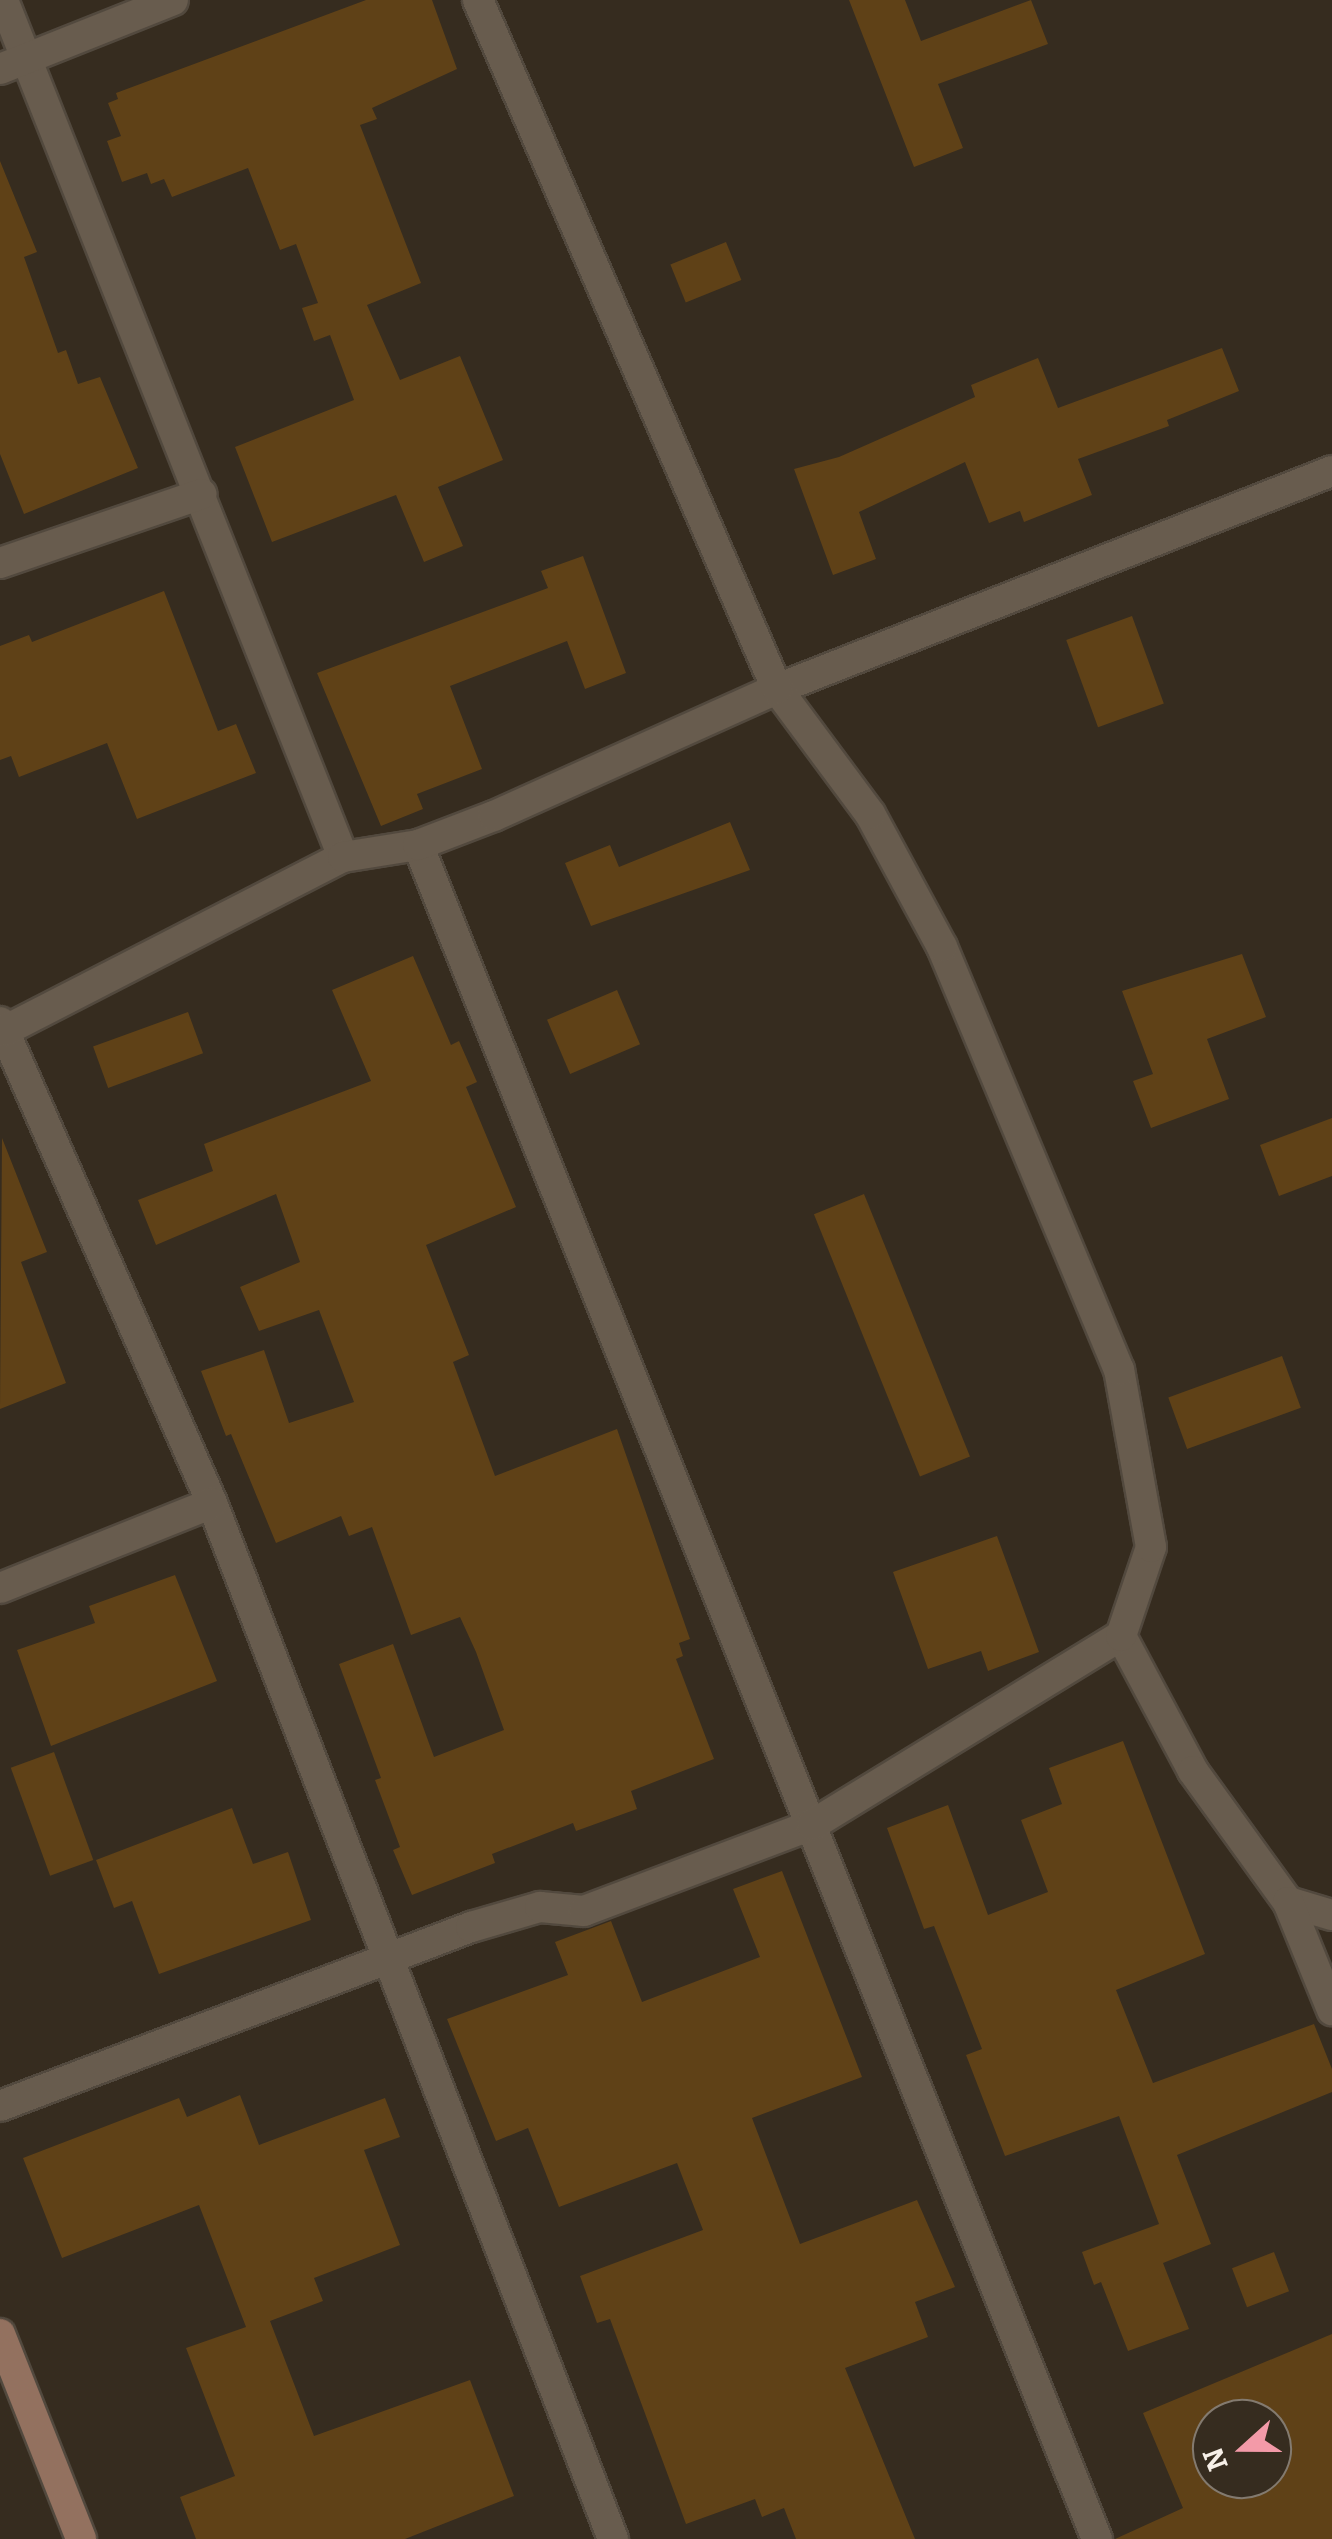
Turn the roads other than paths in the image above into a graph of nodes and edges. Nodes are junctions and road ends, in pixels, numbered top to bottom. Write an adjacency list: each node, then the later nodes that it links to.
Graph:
1 (3, 0): 4 (street)
2 (173, 0): 4 (street)
3 (478, 0): 8 (street)
4 (13, 64): 6 (street)
5 (1332, 471): 8 (street)
6 (201, 494): 7 (street); 10 (street)
7 (0, 562)
8 (777, 689): 9 (street); 14 (street)
9 (418, 845): 10 (street); 15 (street)
10 (343, 857): 11 (street)
11 (2, 1026): 12 (street)
12 (212, 1504): 13 (street); 18 (street)
13 (0, 1588)
14 (1120, 1636): 15 (street); 16 (street)
15 (812, 1826): 18 (street); 24 (street)
16 (1288, 1902): 17 (street); 19 (street)
17 (1332, 1914)
18 (386, 1960): 20 (street); 23 (street)
19 (1332, 2010)
20 (0, 2106)
21 (0, 2334): 22 (street)
22 (81, 2539)
23 (613, 2539)
24 (1097, 2539)

